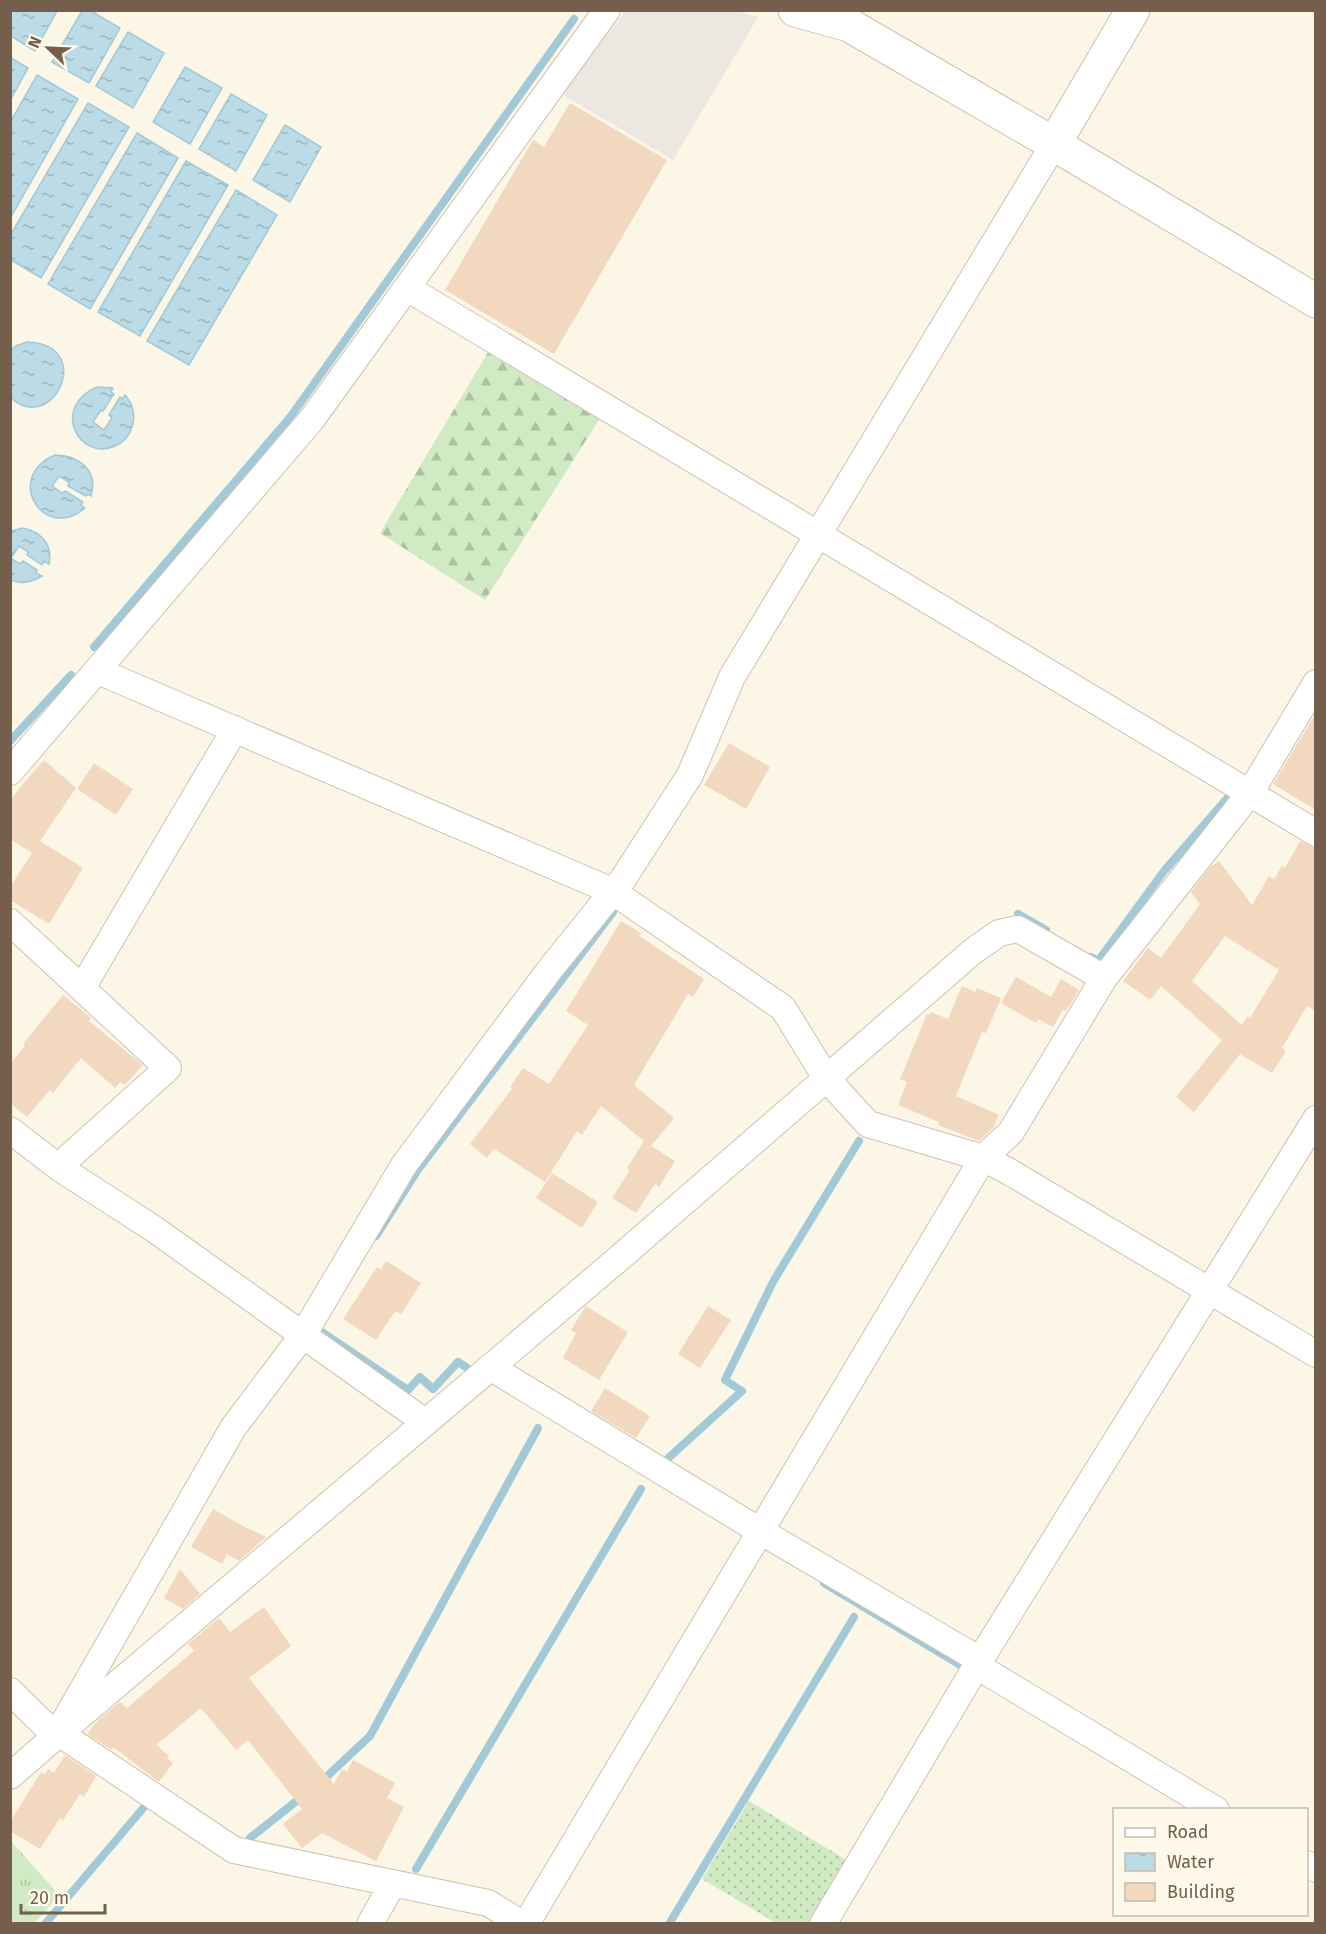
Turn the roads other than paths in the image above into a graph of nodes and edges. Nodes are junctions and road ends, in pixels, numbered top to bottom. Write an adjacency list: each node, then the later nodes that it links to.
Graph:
1 (607, 10): 5 (street)
2 (795, 10): 4 (street)
3 (1133, 10): 4 (street)
4 (1054, 144): 6 (street); 7 (street)
5 (407, 288): 7 (street); 8 (street)
6 (1316, 301)
7 (817, 533): 12 (street); 14 (street)
8 (98, 670): 10 (street); 11 (street)
9 (1316, 684): 12 (street)
10 (235, 729): 14 (street); 17 (street)
11 (10, 772)
12 (1250, 794): 13 (street); 16 (street)
13 (1316, 833)
14 (612, 891): 18 (street); 24 (street)
15 (10, 922): 17 (street)
16 (1104, 978): 18 (street); 21 (street)
17 (82, 988): 22 (street)
18 (826, 1078): 21 (street); 26 (street)
19 (1316, 1119): 23 (street)
20 (10, 1130): 22 (street)
21 (983, 1158): 23 (street); 28 (street)
22 (58, 1167): 24 (street)
23 (1210, 1292): 25 (street); 29 (street)
24 (303, 1335): 27 (street); 31 (street)
25 (1316, 1354)
26 (490, 1367): 27 (street); 28 (street)
27 (425, 1422): 31 (street)
28 (760, 1531): 29 (street); 36 (street)
29 (978, 1663): 33 (street); 37 (street)
30 (10, 1691): 31 (street)
31 (57, 1735): 32 (street); 34 (street)
32 (10, 1776)
33 (1214, 1808)
34 (393, 1883): 35 (street); 36 (street)
35 (370, 1923)
36 (524, 1923)
37 (823, 1923)

